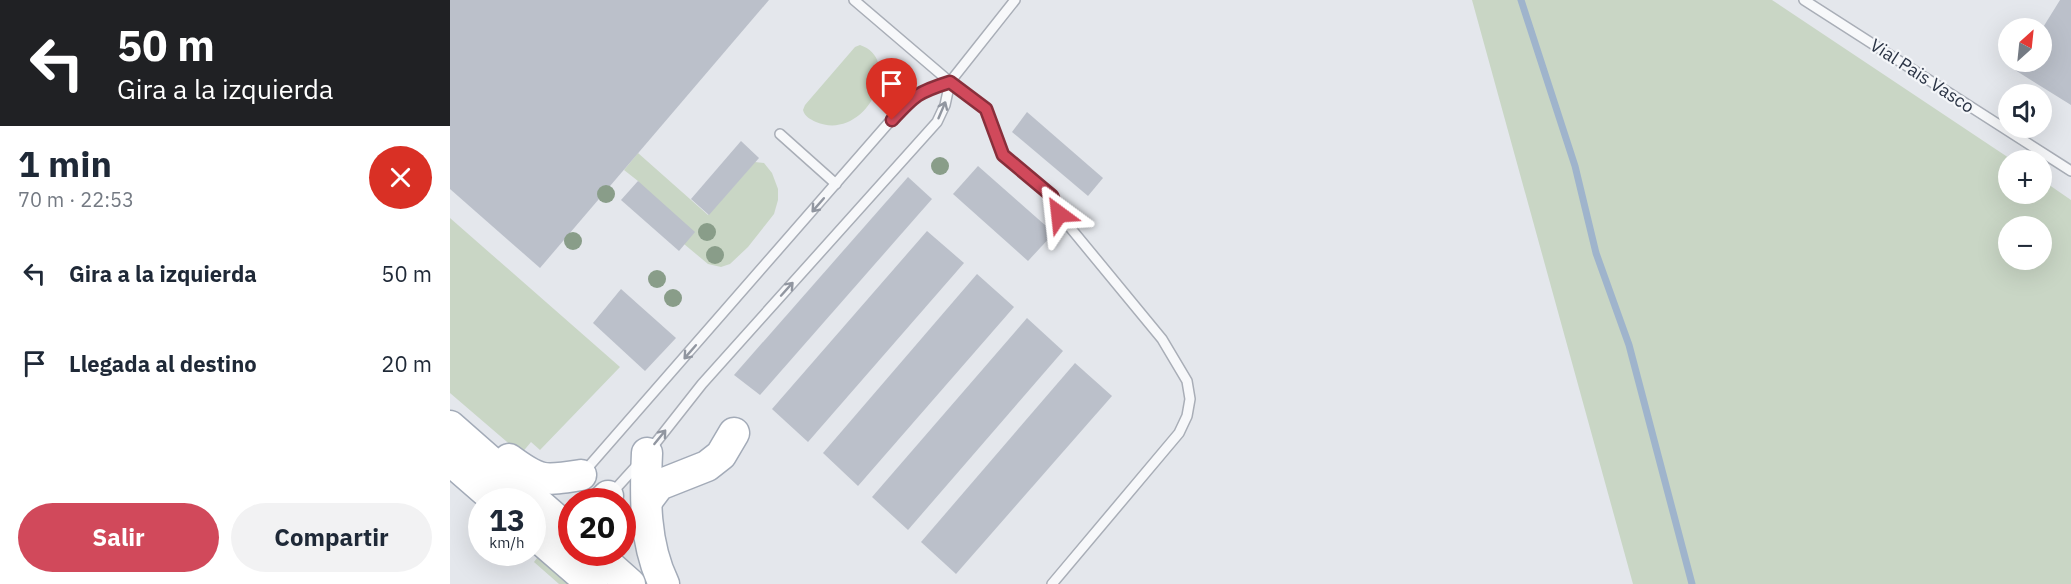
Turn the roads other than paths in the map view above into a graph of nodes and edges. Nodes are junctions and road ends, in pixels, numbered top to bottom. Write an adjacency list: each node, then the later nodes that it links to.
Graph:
1 (854, 0): 4 (lane)
2 (1015, 0): 4 (lane)
3 (1804, 0): 6 (lane, Vial Pais Vasco)
4 (950, 82): 7 (lane); 11 (lane, one-way to 4); 27 (lane)
5 (780, 134): 7 (lane)
6 (2071, 171)
7 (836, 184): 13 (lane, one-way to 13)
8 (450, 409): 13 (main road)
9 (450, 426): 19 (main road)
10 (734, 434): 18 (main road)
11 (647, 453): 17 (lane); 18 (main road)
12 (458, 468): 14 (main road); 15 (main road)
13 (581, 475): 16 (main road)
14 (481, 488)
15 (496, 488)
16 (569, 488)
17 (616, 488)
18 (647, 501): 26 (main road)
19 (558, 526)
20 (546, 544): 23 (main road)
21 (595, 566): 24 (main road)
22 (610, 566): 25 (main road)
23 (592, 584)
24 (611, 584)
25 (630, 584)
26 (664, 584)
27 (1052, 584)

